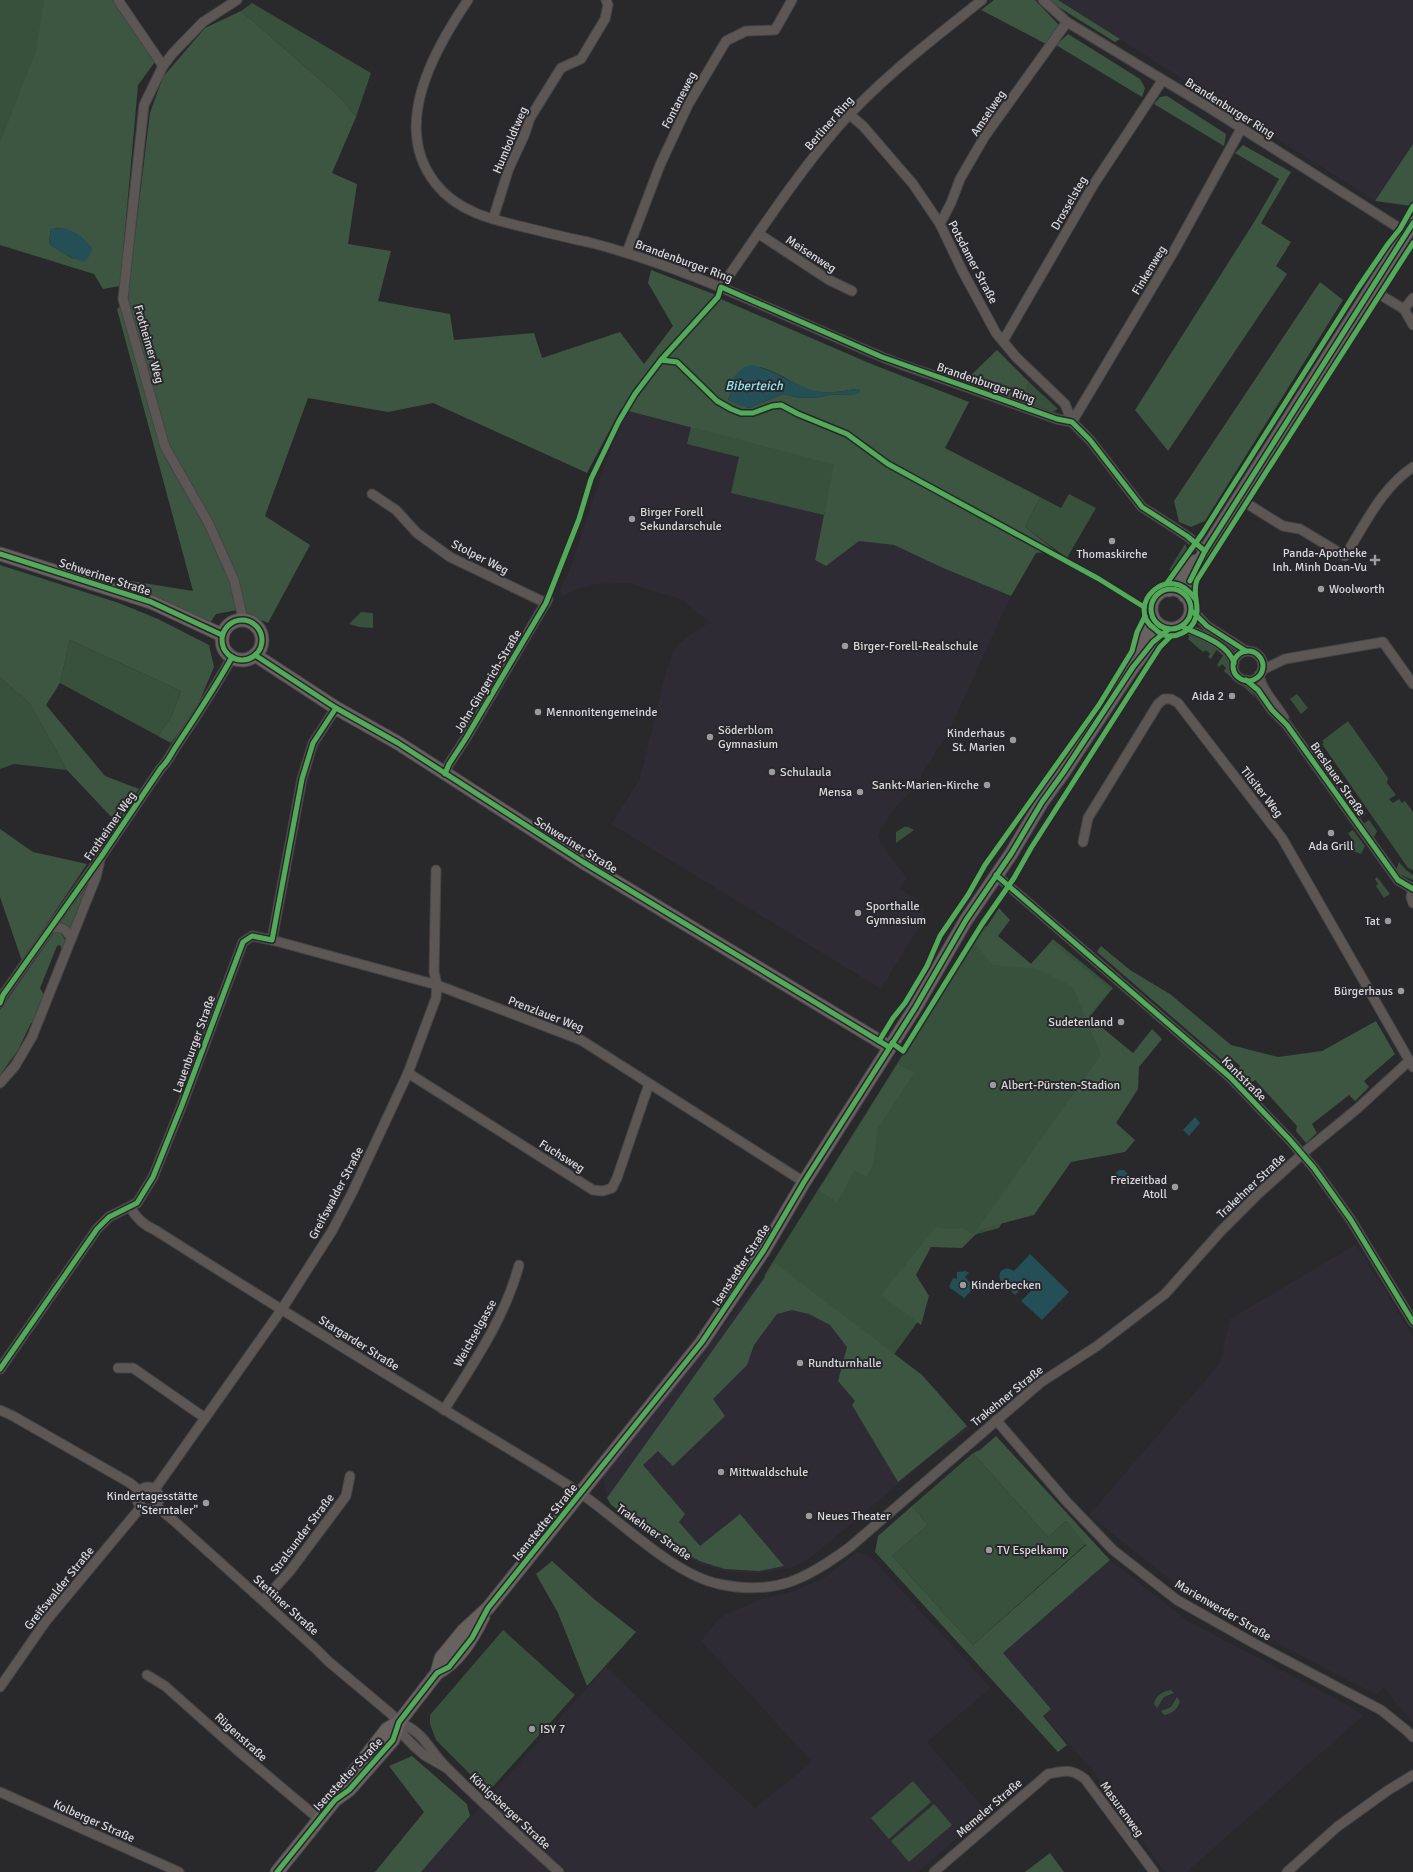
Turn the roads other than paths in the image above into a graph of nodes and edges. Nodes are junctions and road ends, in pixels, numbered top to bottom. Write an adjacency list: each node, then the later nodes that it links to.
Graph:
1 (118, 0): 9 (street)
2 (237, 0): 9 (street, Frotheimer Weg)
3 (468, 0): 13 (street, Brandenburger Ring)
4 (606, 0): 13 (street, Humboldtweg)
5 (792, 0): 17 (street, Fontaneweg)
6 (982, 0): 11 (street, Berliner Ring)
7 (1043, 0): 8 (street, Brandenburger Ring)
8 (1066, 22): 10 (street, Brandenburger Ring); 14 (street, Amselweg)
9 (163, 66): 36 (street, Frotheimer Weg)
10 (1162, 81): 12 (street, Brandenburger Ring); 24 (street, Drosselsteg)
11 (850, 115): 14 (street, Potsdamer Straße); 16 (street, Berliner Ring)
12 (1241, 128): 15 (street, Brandenburger Ring); 25 (street, Finkenweg)
13 (493, 219): 17 (street, Brandenburger Ring)
14 (940, 224): 24 (street, Potsdamer Straße)
15 (1410, 228): 19 (street)
16 (759, 234): 18 (street, Berliner Ring); 20 (street, Meisenweg)
17 (627, 252): 18 (street, Brandenburger Ring)
18 (721, 287): 25 (street, Brandenburger Ring)
19 (1372, 290): 22 (street); 28 (street)
20 (852, 291)
21 (1413, 298): 22 (street)
22 (1404, 309): 23 (street)
23 (1413, 325)
24 (1003, 341): 25 (street, Potsdamer Straße)
25 (1072, 422): 29 (street)
26 (1413, 467): 28 (street)
27 (372, 494): 33 (street, Stolper Weg)
28 (1238, 498): 29 (street)
29 (1205, 551): 31 (street); 32 (street)
30 (0, 554): 38 (street, Schweriner Straße)
31 (1169, 590): 32 (street); 35 (street)
32 (1186, 596): 34 (street)
33 (547, 601): 51 (street, John-Gingerich-Straße)
34 (1191, 609): 37 (street); 39 (street)
35 (1152, 616): 37 (street); 45 (street, Isenstedter Straße)
36 (243, 619): 38 (street); 40 (street)
37 (1175, 628): 44 (street); 45 (street, Isenstedter Straße)
38 (222, 635): 41 (street)
39 (1246, 651): 42 (street); 44 (street)
40 (256, 655): 41 (street); 49 (street, Schweriner Straße)
41 (232, 657): 53 (street, Frotheimer Weg)
42 (1260, 657): 43 (street); 46 (street)
43 (1285, 659): 46 (street); 48 (street)
44 (1234, 663): 47 (street)
45 (1133, 667): 55 (street, Isenstedter Straße)
46 (1261, 673): 47 (street); 50 (street, Breslauer Straße)
47 (1246, 680): 50 (street, Breslauer Straße)
48 (1413, 684)
49 (336, 708): 51 (street, Schweriner Straße); 60 (street)
50 (1287, 725): 56 (street, Breslauer Straße)
51 (445, 774): 63 (street, Schweriner Straße)
52 (1083, 842): 64 (street, Tilsiter Weg)
53 (101, 857): 58 (street, Frotheimer Weg); 59 (street, Frotheimer Weg)
54 (436, 870): 61 (street, Greifswalder Straße)
55 (996, 875): 63 (street, Isenstedter Straße); 68 (street, Kantstraße)
56 (1413, 889): 57 (street, Breslauer Straße)
57 (1413, 903)
58 (51, 928): 59 (street); 62 (street, Frotheimer Weg)
59 (71, 938): 66 (street, Frotheimer Weg)
60 (272, 940): 61 (street, Prenzlauer Weg); 70 (street, Lauenburger Straße)
61 (436, 986): 65 (street, Greifswalder Straße); 67 (street, Prenzlauer Weg)
62 (0, 1003)
63 (889, 1047): 69 (street, Isenstedter Straße)
64 (1411, 1064): 68 (street, Trakehner Straße)
65 (408, 1073): 67 (street, Fuchsweg); 72 (street, Greifswalder Straße)
66 (0, 1083)
67 (649, 1084): 69 (street, Prenzlauer Weg)
68 (1303, 1154): 73 (street, Kantstraße); 79 (street, Trakehner Straße)
69 (804, 1182): 83 (street, Isenstedter Straße)
70 (130, 1207): 72 (street, Stargarder Straße); 75 (street, Lauenburger Straße)
71 (519, 1265): 77 (street, Weichselgasse)
72 (282, 1309): 77 (street, Stargarder Straße); 78 (street, Greifswalder Straße)
73 (1413, 1322)
74 (118, 1368): 78 (street)
75 (0, 1369)
76 (0, 1410): 82 (street)
77 (444, 1410): 83 (street, Stargarder Straße)
78 (205, 1418): 81 (street, Greifswalder Straße)
79 (996, 1420): 83 (street, Trakehner Straße); 90 (street, Marienwerder Straße)
80 (350, 1476): 86 (street, Stralsunder Straße)
81 (155, 1489): 82 (street); 84 (street)
82 (140, 1491): 85 (street)
83 (581, 1494): 89 (street, Isenstedter Straße)
84 (156, 1506): 85 (street); 86 (street, Stettiner Straße)
85 (141, 1507): 88 (street, Greifswalder Straße)
86 (263, 1601): 89 (street, Stettiner Straße)
87 (147, 1675): 94 (street, Rügenstraße)
88 (0, 1687)
89 (399, 1722): 94 (street, Isenstedter Straße); 97 (street, Königsberger Straße)
90 (1413, 1737)
91 (1064, 1771): 98 (street, Memeler Straße); 99 (street, Masurenweg)
92 (1413, 1775): 100 (street)
93 (0, 1792): 95 (street, Kolberger Straße)
94 (319, 1819): 96 (street, Isenstedter Straße)
95 (179, 1872)
96 (277, 1872)
97 (560, 1872)
98 (934, 1872)
99 (1154, 1872)
100 (1286, 1872)

